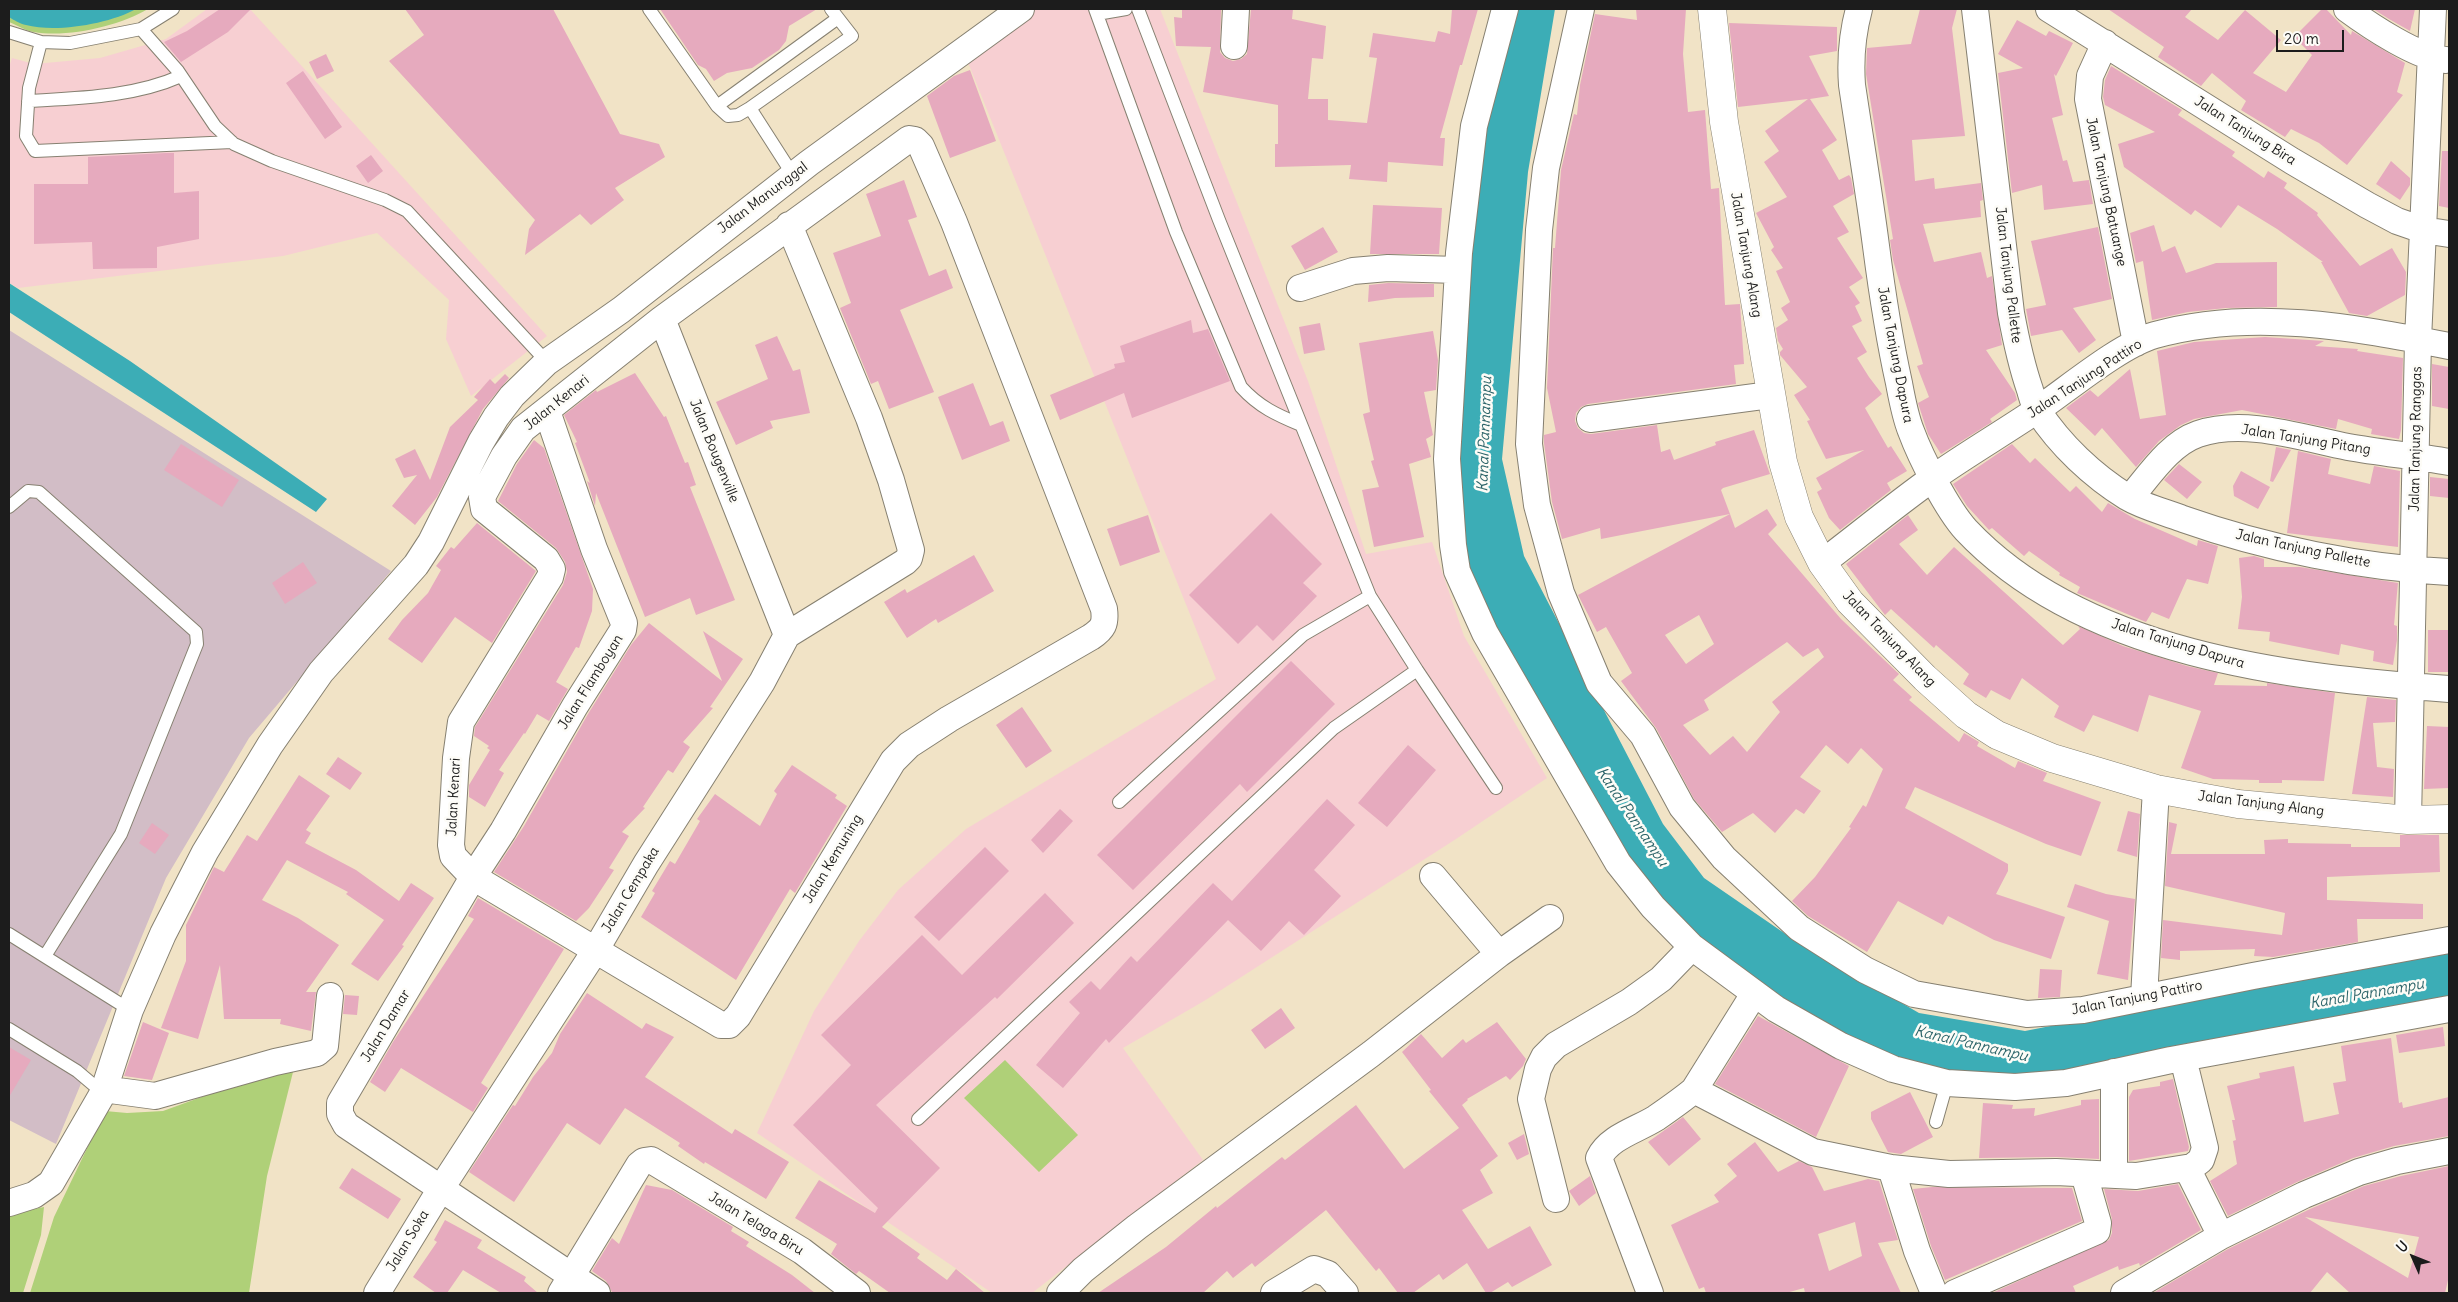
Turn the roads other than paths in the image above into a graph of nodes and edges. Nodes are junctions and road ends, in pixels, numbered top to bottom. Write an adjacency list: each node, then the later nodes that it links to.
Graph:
1 (173, 9): 17 (lane)
2 (649, 9): 27 (lane)
3 (1021, 9): 30 (street, Jalan Manunggal)
4 (1126, 9): 15 (lane)
5 (1138, 9): 45 (lane)
6 (1236, 9): 21 (street)
7 (1505, 9): 34 (street)
8 (1581, 9): 77 (street, Jalan Tanjung Pattiro)
9 (1712, 9): 41 (street, Jalan Tanjung Alang)
10 (1860, 9): 48 (street, Jalan Tanjung Dapura)
11 (1975, 9): 42 (street, Jalan Tanjung Pallette)
12 (2049, 9): 20 (street, Jalan Tanjung Bira)
13 (2347, 9): 23 (street)
14 (2433, 9): 23 (street, Jalan Tanjung Ranggas)
15 (1096, 11): 45 (lane)
16 (835, 13): 22 (lane); 24 (lane)
17 (140, 29): 19 (lane); 25 (lane)
18 (9, 32): 19 (lane)
19 (41, 42): 26 (lane)
20 (2104, 43): 32 (street, Jalan Tanjung Bira); 38 (street, Jalan Tanjung Batuange)
21 (1234, 46)
22 (786, 57): 24 (lane); 27 (lane)
23 (2440, 60): 32 (street, Jalan Tanjung Ranggas)
24 (798, 75): 28 (lane)
25 (181, 76): 26 (lane); 29 (lane)
26 (28, 101): 29 (lane)
27 (717, 106): 28 (lane)
28 (750, 108): 30 (lane)
29 (232, 142): 40 (lane)
30 (794, 175): 40 (street, Jalan Manunggal)
31 (789, 225): 36 (street, Jalan Kenari); 55 (street); 56 (street, Jalan Kenari)
32 (2423, 230): 33 (street, Jalan Tanjung Bira); 37 (street, Jalan Tanjung Ranggas)
33 (2449, 234)
34 (1458, 270): 35 (street); 71 (street)
35 (1300, 288)
36 (662, 319): 43 (street, Jalan Kenari); 55 (street, Jalan Bougenville)
37 (2418, 340): 38 (street, Jalan Tanjung Pattiro); 39 (street, Jalan Tanjung Pattiro); 46 (street, Jalan Tanjung Ranggas)
38 (2136, 343): 42 (street, Jalan Tanjung Pattiro)
39 (2449, 346)
40 (547, 362): 79 (street, Jalan Manunggal)
41 (1770, 394): 44 (street); 51 (street, Jalan Tanjung Alang)
42 (2037, 410): 48 (street, Jalan Tanjung Pattiro); 49 (street, Jalan Tanjung Pallette)
43 (547, 411): 65 (street, Jalan Flamboyan); 67 (street, Jalan Kenari)
44 (1590, 419)
45 (1301, 425): 54 (lane)
46 (2416, 456): 47 (street, Jalan Tanjung Pitang); 49 (street, Jalan Tanjung Pitang); 52 (street, Jalan Tanjung Ranggas)
47 (2449, 462)
48 (1934, 478): 51 (street, Jalan Tanjung Pattiro); 58 (street, Jalan Tanjung Dapura)
49 (2130, 498): 52 (street, Jalan Tanjung Pallette)
50 (9, 507): 74 (lane)
51 (1822, 563): 61 (street, Jalan Tanjung Alang)
52 (2413, 570): 53 (street, Jalan Tanjung Pallette); 58 (street, Jalan Tanjung Ranggas)
53 (2449, 572)
54 (1370, 596): 57 (lane); 62 (lane)
55 (787, 635): 72 (street, Jalan Cempaka)
56 (1091, 637): 72 (street, Jalan Kemuning)
57 (1417, 670): 60 (lane); 86 (lane)
58 (2409, 686): 59 (street, Jalan Tanjung Dapura); 64 (street, Jalan Tanjung Ranggas)
59 (2449, 689)
60 (1496, 788)
61 (2156, 789): 64 (street, Jalan Tanjung Alang); 77 (street)
62 (1119, 802)
63 (2449, 819): 64 (street, Jalan Tanjung Alang)
64 (2408, 820)
65 (503, 831): 67 (street, Jalan Damar)
66 (1433, 876): 73 (street)
67 (473, 877): 72 (street, Jalan Kenari); 93 (street, Jalan Damar)
68 (1550, 918): 73 (street)
69 (9, 934): 74 (lane)
70 (2449, 940): 77 (street, Jalan Tanjung Pattiro)
71 (1692, 948): 75 (street); 94 (street)
72 (595, 951): 93 (street, Jalan Cempaka)
73 (1499, 954): 101 (street)
74 (44, 956): 79 (lane)
75 (1754, 994): 83 (street); 84 (street)
76 (330, 996): 85 (street)
77 (2144, 997)
78 (2449, 1009): 81 (street)
79 (130, 1010): 85 (street, Jalan Manunggal)
80 (9, 1029): 85 (lane)
81 (2183, 1058): 82 (street); 90 (street)
82 (2114, 1072): 83 (street); 92 (street)
83 (1947, 1083): 87 (lane)
84 (1694, 1090): 89 (street); 104 (street)
85 (103, 1091): 95 (street, Jalan Manunggal)
86 (918, 1119)
87 (1936, 1122)
88 (2449, 1150): 96 (street)
89 (1891, 1168): 91 (street); 105 (street)
90 (2187, 1168): 92 (street); 96 (street)
91 (2084, 1174): 92 (street); 106 (street)
92 (2114, 1175)
93 (440, 1190): 97 (street, Jalan Damar); 98 (street, Jalan Soka)
94 (1556, 1199)
95 (9, 1203)
96 (2221, 1236): 107 (street)
97 (566, 1285): 99 (street, Jalan Damar); 100 (street, Jalan Telaga Biru)
98 (377, 1293)
99 (597, 1293)
100 (857, 1293)
101 (1060, 1293)
102 (1274, 1293): 103 (street)
103 (1345, 1293)
104 (1650, 1293)
105 (1934, 1293)
106 (1955, 1293)
107 (2124, 1293)

